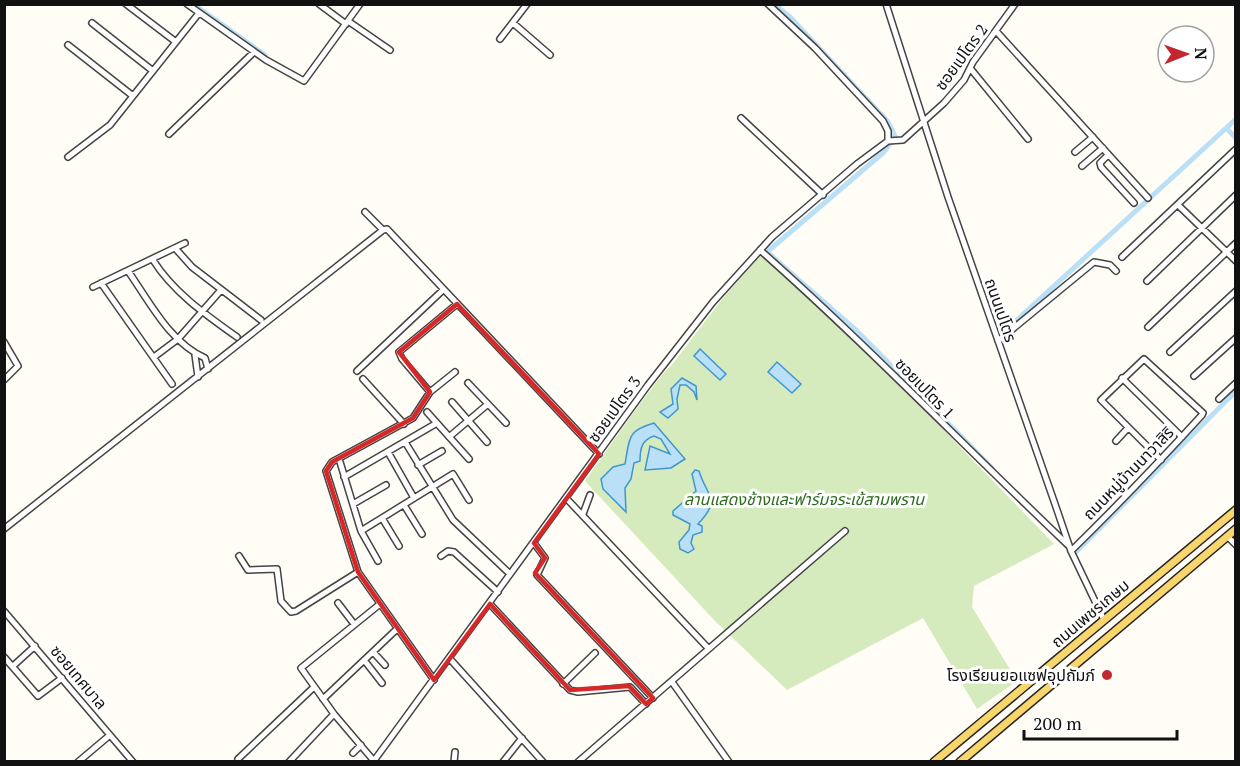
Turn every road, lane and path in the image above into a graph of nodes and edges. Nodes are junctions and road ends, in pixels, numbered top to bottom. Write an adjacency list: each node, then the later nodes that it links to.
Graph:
1 (126, 4): 15 (street)
2 (187, 4): 9 (street)
3 (319, 4): 11 (street)
4 (360, 4): 11 (street)
5 (527, 4): 10 (street)
6 (886, 4): 24 (street, ถนนเปโตร)
7 (1016, 4): 13 (street, ซอยเปโตร 2)
8 (774, 6): 28 (street)
9 (199, 13): 15 (street); 18 (street)
10 (513, 22): 14 (street); 19 (street)
11 (347, 23): 17 (street); 18 (street)
12 (92, 24): 21 (street)
13 (996, 31): 20 (street, ซอยเปโตร 2); 26 (street)
14 (500, 39)
15 (176, 42): 21 (street)
16 (68, 45): 22 (street)
17 (390, 50)
18 (254, 52): 25 (street)
19 (550, 56)
20 (970, 68): 24 (street, ซอยเปโตร 2); 27 (street)
21 (153, 71): 22 (street)
22 (133, 96): 33 (street)
23 (741, 118): 35 (street)
24 (924, 121): 28 (street); 66 (street, ถนนเปโตร)
25 (169, 134)
26 (1093, 137): 29 (street); 31 (street)
27 (1028, 139)
28 (889, 141): 35 (street, ซอยเปโตร 3)
29 (1103, 148): 32 (street); 34 (street)
30 (1235, 150): 39 (street)
31 (1076, 152)
32 (1108, 154): 37 (street); 38 (street)
33 (68, 157)
34 (1082, 166)
35 (823, 195): 46 (street, ซอยเปโตร 3)
36 (1236, 195): 41 (street)
37 (1148, 198)
38 (1134, 203)
39 (1178, 205): 41 (street); 48 (street)
40 (365, 212): 42 (street)
41 (1202, 228): 47 (street); 53 (street)
42 (382, 230): 57 (street); 71 (street)
43 (185, 243): 45 (street)
44 (1236, 243): 47 (street)
45 (175, 248): 49 (street); 56 (street)
46 (760, 250): 99 (street, ซอยเปโตร 3); 125 (street, ซอยเปโตร 1)
47 (1226, 252): 50 (street); 62 (street)
48 (1122, 257)
49 (153, 260): 51 (street); 60 (street)
50 (1236, 261)
51 (128, 271): 54 (street); 65 (street)
52 (1116, 271): 66 (street)
53 (1147, 281)
54 (101, 283): 55 (street); 70 (street)
55 (93, 287)
56 (221, 290): 60 (street); 61 (street)
57 (443, 290): 59 (street); 72 (street)
58 (1236, 291): 68 (street)
59 (457, 304): 82 (street); 99 (street)
60 (202, 312): 63 (street); 65 (street)
61 (261, 320)
62 (1148, 327)
63 (237, 337)
64 (1236, 338): 74 (street)
65 (178, 339): 69 (street); 70 (street)
66 (998, 341): 125 (street, ถนนเปโตร)
67 (4, 342): 78 (street)
68 (1170, 352)
69 (195, 355): 71 (street); 75 (street)
70 (154, 357): 81 (street)
71 (208, 369): 75 (street)
72 (357, 371)
73 (455, 372): 82 (street)
74 (1194, 376)
75 (198, 377): 116 (street)
76 (1122, 378): 91 (street); 93 (street); 93 (street, ถนนหมู่บ้านนาวาสิริ)
77 (363, 379): 90 (street)
78 (4, 380)
79 (468, 383): 85 (street)
80 (1236, 383): 83 (street)
81 (172, 384)
82 (430, 392): 90 (street)
83 (1219, 399)
84 (452, 402): 87 (street)
85 (488, 404): 87 (street); 89 (street)
86 (427, 412): 88 (street)
87 (469, 421): 92 (street); 96 (street)
88 (437, 423): 92 (street); 95 (street)
89 (506, 423)
90 (404, 424): 129 (street)
91 (1128, 428): 94 (street); 101 (street)
92 (449, 437): 100 (street)
93 (1182, 437): 101 (street, ถนนหมู่บ้านนาวาสิริ)
94 (1116, 441)
95 (405, 442): 98 (street); 103 (street)
96 (487, 442)
97 (442, 451): 103 (street)
98 (388, 452): 104 (street); 108 (street)
99 (599, 454): 109 (street, ซอยเปโตร 3)
100 (469, 459)
101 (1161, 460): 125 (street, ถนนหมู่บ้านนาวาสิริ)
102 (340, 462): 104 (street)
103 (418, 465): 106 (street)
104 (344, 477): 111 (street)
105 (386, 485): 111 (street)
106 (431, 488): 108 (street); 110 (street); 130 (street)
107 (591, 495): 114 (street)
108 (414, 498): 112 (street)
109 (566, 498): 114 (street); 122 (street, ซอยเปโตร 3)
110 (469, 500)
111 (353, 504): 118 (street)
112 (404, 505): 115 (street); 120 (street)
113 (1236, 510): 136 (main road, ถนนเพชรเกษม)
114 (583, 514): 141 (street)
115 (382, 518): 118 (street); 124 (street)
116 (4, 529)
117 (1236, 529): 121 (main road, ถนนเพชรเกษม)
118 (361, 531): 128 (street)
119 (845, 531): 141 (street)
120 (422, 534)
121 (1227, 536): 123 (street); 139 (main road, ถนนเพชรเกษม)
122 (534, 543): 130 (street, ซอยเปโตร 3); 155 (street)
123 (1236, 545)
124 (399, 546)
125 (1070, 547): 136 (street, ถนนเปโตร)
126 (239, 556): 129 (street)
127 (441, 556): 131 (street)
128 (378, 561)
129 (358, 572): 133 (street)
130 (510, 574): 131 (street, ซอยเปโตร 3)
131 (498, 592): 134 (street, ซอยเปโตร 3)
132 (338, 603): 137 (street)
133 (380, 604): 137 (street); 138 (street)
134 (490, 604): 145 (street, ซอยเปโตร 3); 153 (street)
135 (4, 611): 140 (street, ซอยเทศบาล)
136 (1104, 620): 139 (main road); 174 (main road, ถนนเพชรเกษม)
137 (354, 624): 154 (street)
138 (397, 629): 142 (street); 150 (street)
139 (1115, 632): 175 (main road, ถนนเพชรเกษม)
140 (35, 646): 148 (street); 149 (street, ซอยเทศบาล)
141 (708, 648): 151 (street)
142 (373, 652): 146 (street); 147 (street)
143 (594, 653): 153 (street)
144 (4, 657): 148 (street)
145 (450, 659): 150 (street, ซอยเปโตร 3); 160 (street)
146 (364, 660): 152 (street); 156 (street)
147 (385, 665)
148 (13, 666): 149 (street)
149 (62, 678): 159 (street, ซอยเทศบาล)
150 (434, 680): 166 (street, ซอยเปโตร 3)
151 (672, 682): 155 (street); 173 (street)
152 (382, 683)
153 (563, 684): 157 (street)
154 (313, 688): 156 (street); 164 (street)
155 (653, 698): 157 (street)
156 (323, 699): 158 (street)
157 (646, 704): 172 (street)
158 (334, 714): 161 (street); 168 (street)
159 (110, 735): 165 (street, ซอยเทศบาล); 167 (street)
160 (522, 738): 170 (street); 171 (street)
161 (361, 745): 163 (street); 166 (street)
162 (454, 752): 169 (street)
163 (353, 753)
164 (238, 759)
165 (131, 761)
166 (376, 761)
167 (78, 762)
168 (289, 762)
169 (454, 762)
170 (503, 762)
171 (543, 762)
172 (578, 762)
173 (729, 762)
174 (934, 762)
175 (960, 762)

